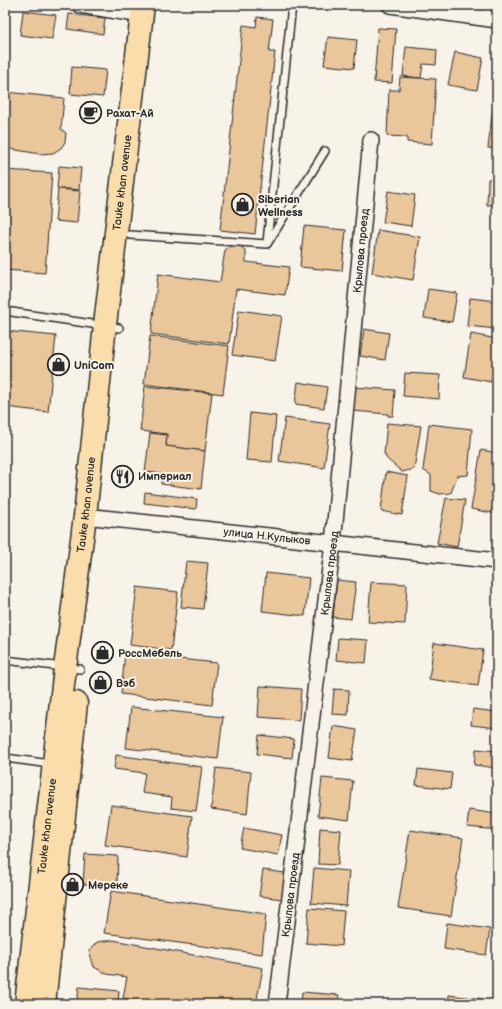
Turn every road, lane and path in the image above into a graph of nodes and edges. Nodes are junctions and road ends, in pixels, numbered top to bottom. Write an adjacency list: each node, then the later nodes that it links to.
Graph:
1 (80, 5): 4 (street)
2 (292, 5): 9 (lane)
3 (390, 5): 5 (street)
4 (147, 8): 8 (main road, Tauke khan avenue); 11 (main road, Tauke khan avenue)
5 (491, 14)
6 (371, 140): 13 (street, Крылова проезд)
7 (325, 151): 9 (lane)
8 (130, 235): 9 (lane); 11 (main road, Tauke khan avenue)
9 (267, 244)
10 (5, 311): 11 (lane)
11 (112, 326): 12 (main road, Tauke khan avenue)
12 (91, 516): 13 (street, улица Н.Кулыков); 16 (main road, Tauke khan avenue)
13 (333, 543): 14 (street, улица Н.Кулыков); 21 (street, Крылова проезд)
14 (497, 561)
15 (5, 660): 16 (lane)
16 (72, 669): 18 (main road, Tauke khan avenue)
17 (5, 758): 18 (lane)
18 (61, 765): 19 (main road, Tauke khan avenue); 20 (main road, Tauke khan avenue)
19 (26, 1004)
20 (44, 1004)
21 (277, 1004)

